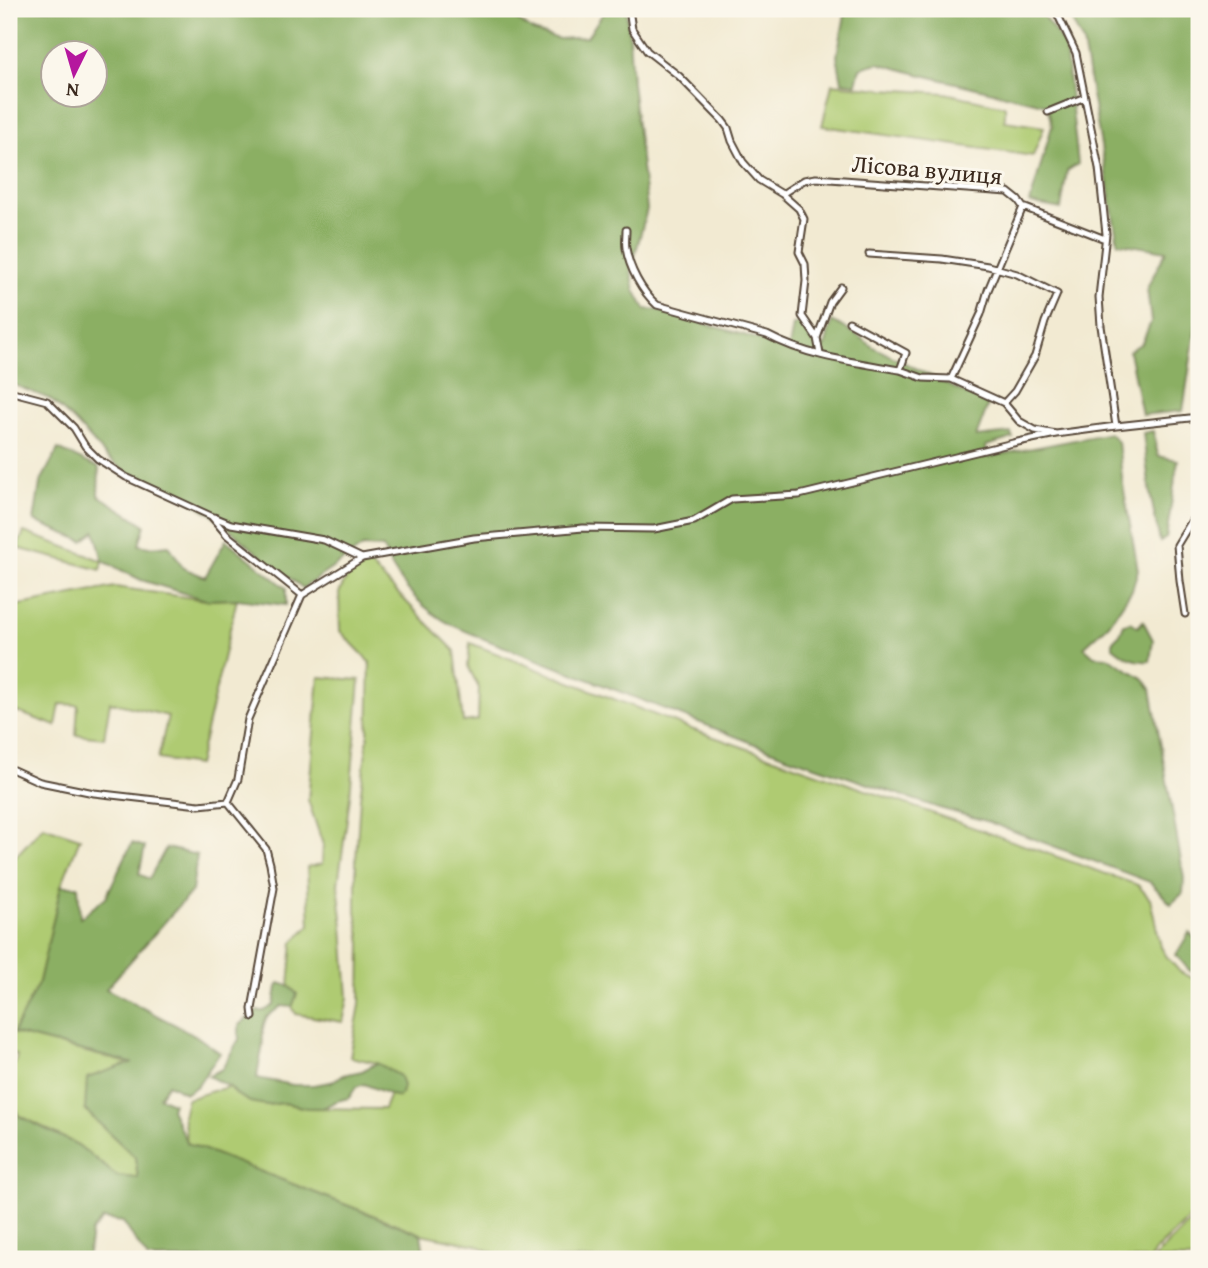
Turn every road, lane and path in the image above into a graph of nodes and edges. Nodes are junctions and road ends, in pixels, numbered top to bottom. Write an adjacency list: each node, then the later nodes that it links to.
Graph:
1 (629, 9): 5 (street)
2 (1055, 9): 3 (street)
3 (1085, 97): 4 (street); 8 (street)
4 (1048, 112)
5 (782, 194): 6 (street, Лісова вулиця); 13 (street)
6 (1023, 207): 8 (street); 10 (street, Лісова вулиця)
7 (626, 230): 14 (street)
8 (1105, 239): 20 (street)
9 (869, 254): 10 (street)
10 (997, 269): 16 (street, Лісова вулиця); 18 (street)
11 (841, 287): 13 (street)
12 (849, 322): 15 (street)
13 (817, 338): 14 (street)
14 (820, 355): 15 (street)
15 (900, 370): 16 (street)
16 (951, 379): 18 (street)
17 (9, 390): 23 (street)
18 (1004, 403): 21 (street)
19 (1199, 417): 20 (street)
20 (1116, 426): 21 (street)
21 (1056, 434): 24 (street)
22 (1199, 498): 26 (street)
23 (211, 516): 24 (street); 25 (street)
24 (362, 558): 25 (street)
25 (302, 595): 28 (street)
26 (1185, 614)
27 (9, 768): 28 (street)
28 (228, 802): 29 (street)
29 (253, 1017)

